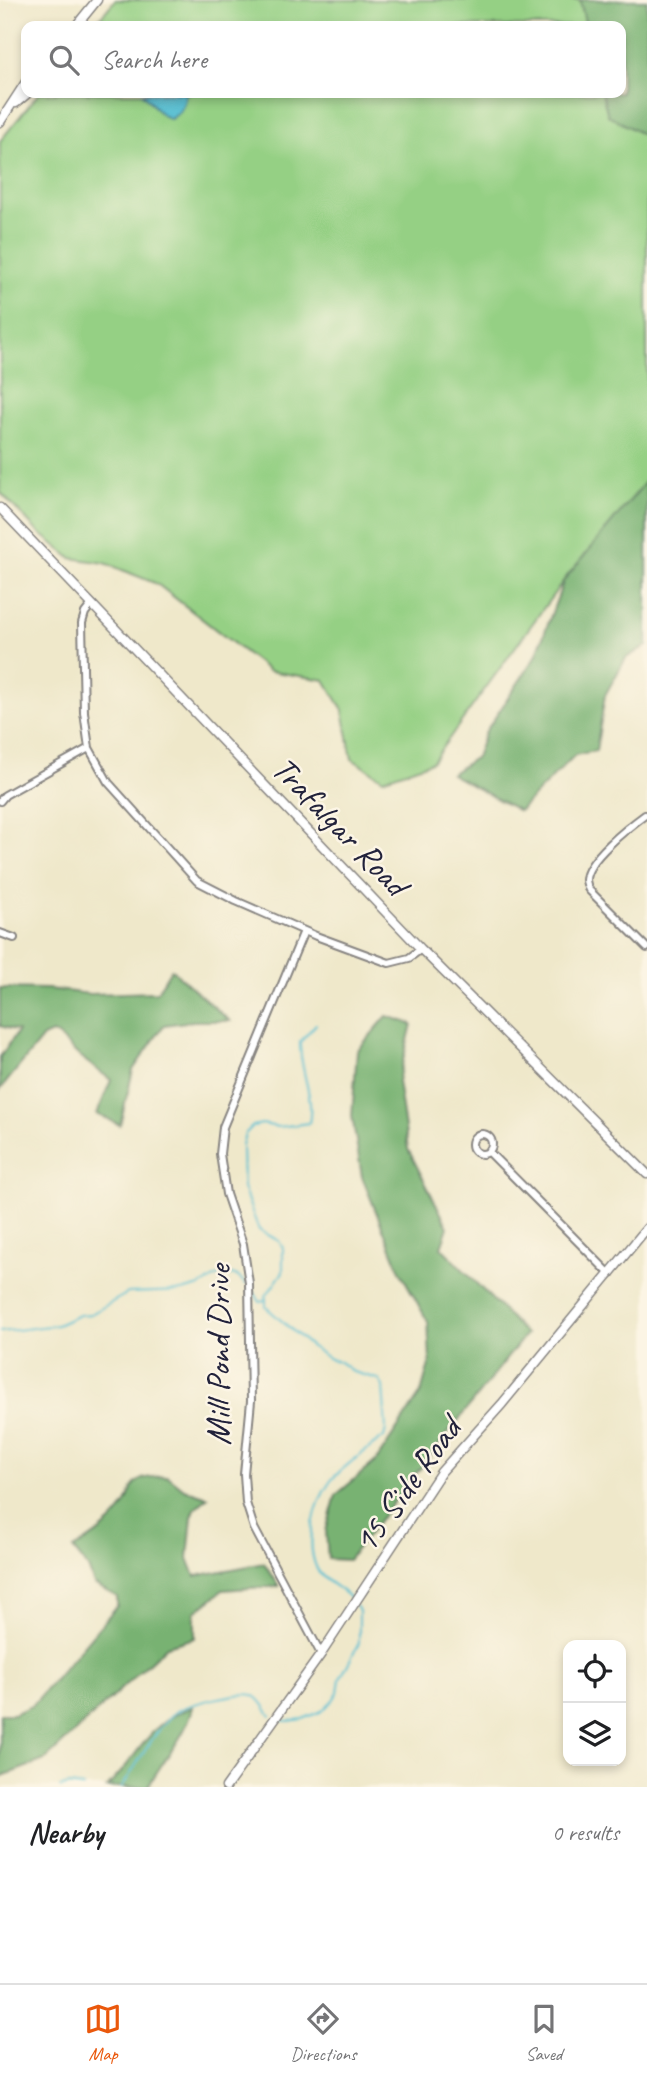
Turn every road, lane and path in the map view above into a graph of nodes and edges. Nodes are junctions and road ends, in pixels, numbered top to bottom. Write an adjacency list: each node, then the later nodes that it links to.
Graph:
1 (97, 0): 2 (main road)
2 (80, 21)
3 (21, 91): 5 (main road)
4 (22, 98): 5 (main road)
5 (13, 105): 7 (main road)
6 (0, 107): 7 (street)
7 (7, 113): 8 (main road)
8 (0, 122)
9 (0, 508): 10 (main road, Trafalgar Road)
10 (92, 604): 11 (street); 19 (main road, Trafalgar Road)
11 (89, 748): 13 (street); 15 (street)
12 (0, 789): 13 (street)
13 (3, 798)
14 (645, 815): 18 (street)
15 (304, 931): 19 (street); 24 (street, Mill Pond Drive)
16 (0, 933): 17 (street)
17 (15, 937)
18 (647, 947)
19 (421, 949): 21 (main road, Trafalgar Road)
20 (489, 1152): 23 (street)
21 (647, 1174)
22 (647, 1228): 23 (main road, 15 Side Road)
23 (610, 1274): 24 (main road, 15 Side Road)
24 (321, 1654): 25 (main road, 15 Side Road)
25 (226, 1787)

